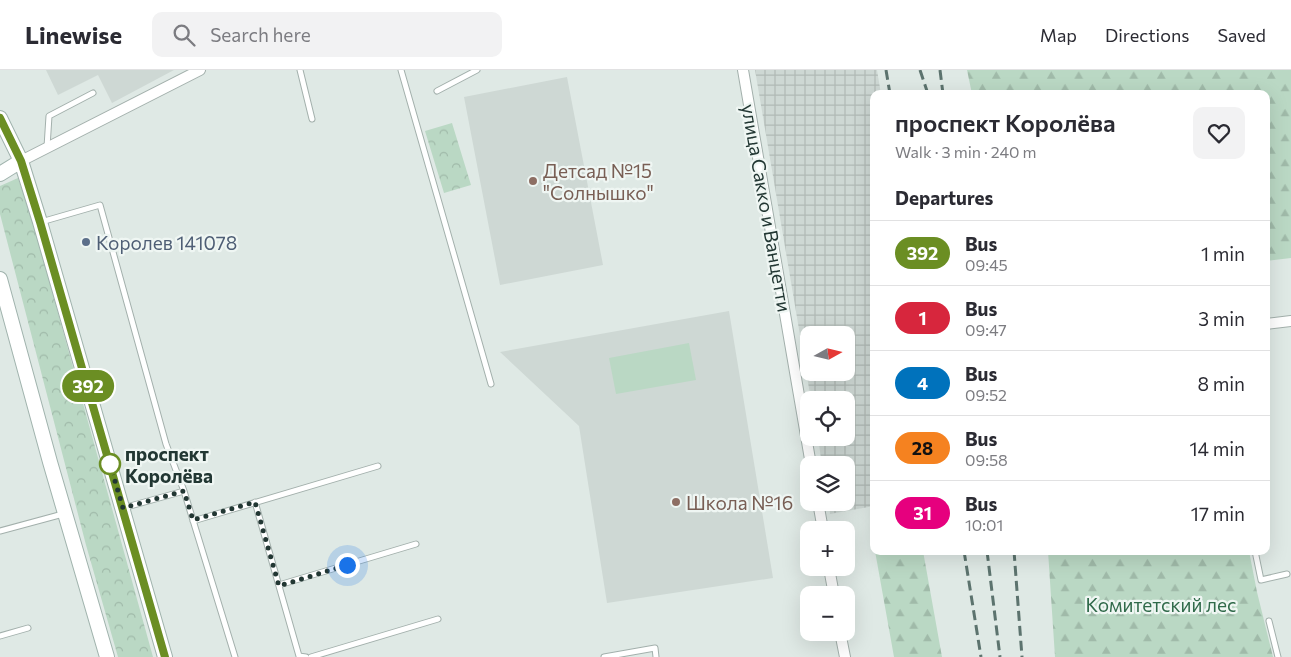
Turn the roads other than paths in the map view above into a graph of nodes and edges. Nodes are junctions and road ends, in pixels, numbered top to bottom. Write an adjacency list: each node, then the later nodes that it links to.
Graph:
1 (200, 70): 10 (street)
2 (300, 70): 9 (lane)
3 (401, 70): 18 (lane)
4 (477, 70): 6 (lane)
5 (743, 70): 19 (street, улица Сакко и Ванцетти)
6 (436, 91)
7 (93, 93): 10 (lane)
8 (0, 118): 11 (main road)
9 (312, 119)
10 (47, 148): 11 (street)
11 (21, 161): 12 (main road); 13 (main road)
12 (0, 174)
13 (40, 222): 21 (lane); 23 (main road)
14 (0, 279): 15 (main road)
15 (2, 299): 24 (main road)
16 (1291, 321): 17 (street)
17 (1270, 324)
18 (490, 384)
19 (809, 456)
20 (378, 466): 22 (lane)
21 (184, 491): 23 (lane); 25 (lane)
22 (255, 502): 25 (lane); 30 (lane)
23 (123, 508): 37 (main road)
24 (66, 514): 26 (lane); 36 (main road)
25 (193, 520): 38 (lane)
26 (0, 531)
27 (416, 544): 30 (lane)
28 (1256, 555): 29 (lane)
29 (1287, 574)
30 (279, 586): 39 (lane)
31 (438, 620): 40 (lane)
32 (1269, 621): 44 (lane)
33 (28, 628): 34 (lane)
34 (0, 636)
35 (841, 641): 43 (street)
36 (107, 657)
37 (164, 657)
38 (235, 657)
39 (306, 657)
40 (311, 657)
41 (604, 657): 42 (lane)
42 (656, 657)
43 (843, 657)
44 (1278, 657)

